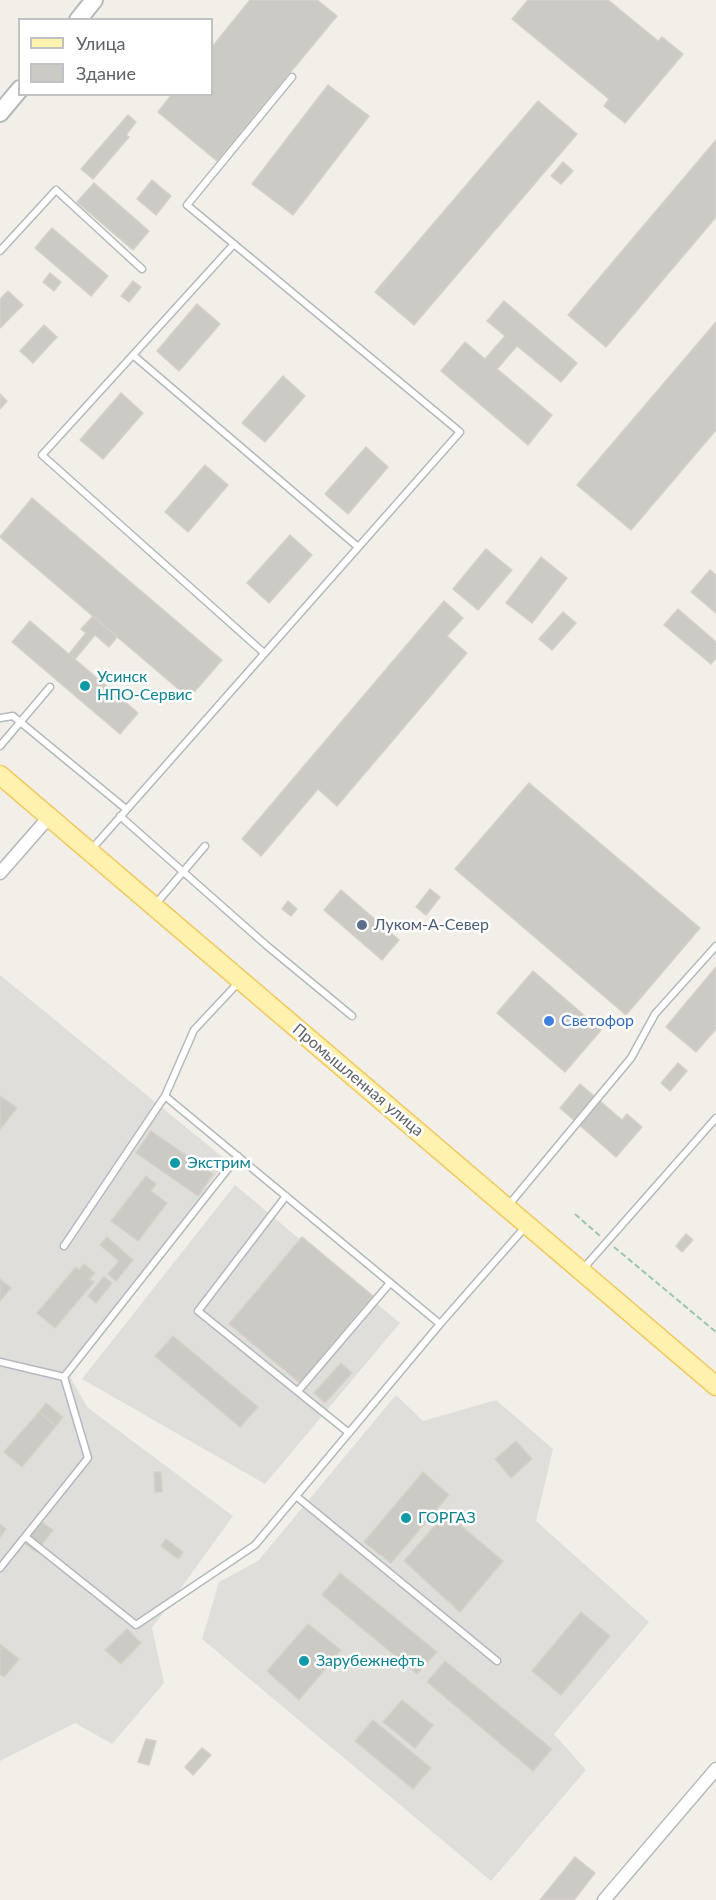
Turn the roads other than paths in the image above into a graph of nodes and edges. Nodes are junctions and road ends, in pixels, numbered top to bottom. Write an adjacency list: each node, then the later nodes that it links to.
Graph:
1 (94, 0): 2 (street)
2 (80, 18)
3 (292, 76): 6 (lane)
4 (18, 91): 5 (street)
5 (0, 113)
6 (234, 244): 9 (lane); 10 (lane)
7 (0, 251): 8 (lane)
8 (142, 269)
9 (133, 355): 10 (lane); 11 (lane)
10 (358, 547): 11 (lane)
11 (264, 653): 17 (lane)
12 (50, 687): 14 (lane)
13 (0, 718): 14 (lane)
14 (20, 722): 15 (lane); 17 (lane)
15 (0, 746)
16 (0, 775): 18 (main road, Промышленная улица)
17 (126, 809): 19 (lane)
18 (49, 816): 21 (main road, Промышленная улица); 23 (street)
19 (120, 816): 21 (lane); 22 (lane)
20 (205, 846): 22 (lane)
21 (89, 851): 24 (main road, Промышленная улица)
22 (184, 870): 24 (lane); 27 (lane)
23 (0, 873)
24 (154, 906): 26 (main road, Промышленная улица)
25 (716, 946): 32 (lane)
26 (241, 980): 28 (lane); 32 (main road, Промышленная улица)
27 (352, 1016)
28 (165, 1096): 30 (lane); 34 (lane)
29 (716, 1118): 35 (lane)
30 (238, 1156): 31 (lane); 39 (lane)
31 (286, 1197): 36 (lane); 41 (lane)
32 (507, 1207): 33 (main road, Промышленная улица)
33 (527, 1225): 35 (main road, Промышленная улица); 37 (lane)
34 (64, 1246)
35 (581, 1271): 40 (main road, Промышленная улица)
36 (390, 1282): 37 (lane); 41 (lane)
37 (440, 1324): 42 (lane)
38 (0, 1362): 39 (lane)
39 (64, 1377): 44 (lane)
40 (716, 1386)
41 (298, 1391): 42 (lane)
42 (349, 1433): 43 (lane)
43 (296, 1496): 44 (lane); 46 (lane)
44 (27, 1538): 45 (lane)
45 (0, 1568)
46 (497, 1661)
47 (716, 1769): 48 (street)
48 (604, 1900)

